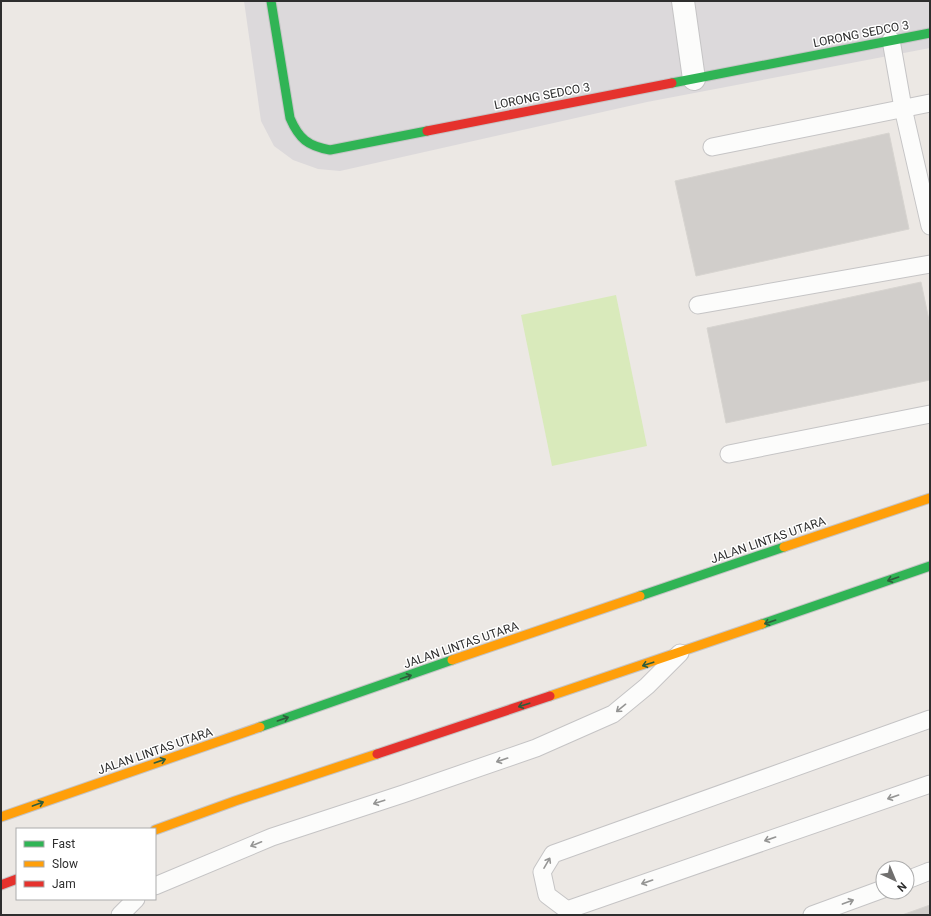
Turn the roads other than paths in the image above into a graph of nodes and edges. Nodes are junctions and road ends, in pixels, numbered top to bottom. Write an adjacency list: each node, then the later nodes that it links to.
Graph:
1 (271, 1): 5 (main road, LORONG SEDCO 3)
2 (683, 1): 5 (street)
3 (930, 33): 4 (main road, LORONG SEDCO 3)
4 (892, 40): 5 (main road, LORONG SEDCO 3); 7 (lane)
5 (694, 79)
6 (930, 103): 7 (lane)
7 (903, 108): 8 (lane); 9 (lane)
8 (712, 147)
9 (930, 226)
10 (930, 264): 11 (lane)
11 (698, 305)
12 (930, 414): 13 (lane)
13 (729, 454)
14 (930, 498): 19 (main road, JALAN LINTAS UTARA, one-way to 14)
15 (930, 566): 16 (main road, one-way to 16)
16 (680, 653): 20 (main road, one-way to 20); 25 (lane, one-way to 25)
17 (930, 719): 18 (lane, one-way to 17)
18 (930, 784)
19 (1, 817)
20 (156, 830)
21 (930, 871): 22 (lane)
22 (915, 877)
23 (16, 879): 24 (main road)
24 (1, 885)
25 (156, 886)
26 (875, 892): 29 (lane, one-way to 26)
27 (135, 900): 28 (lane)
28 (120, 915)
29 (812, 915)

